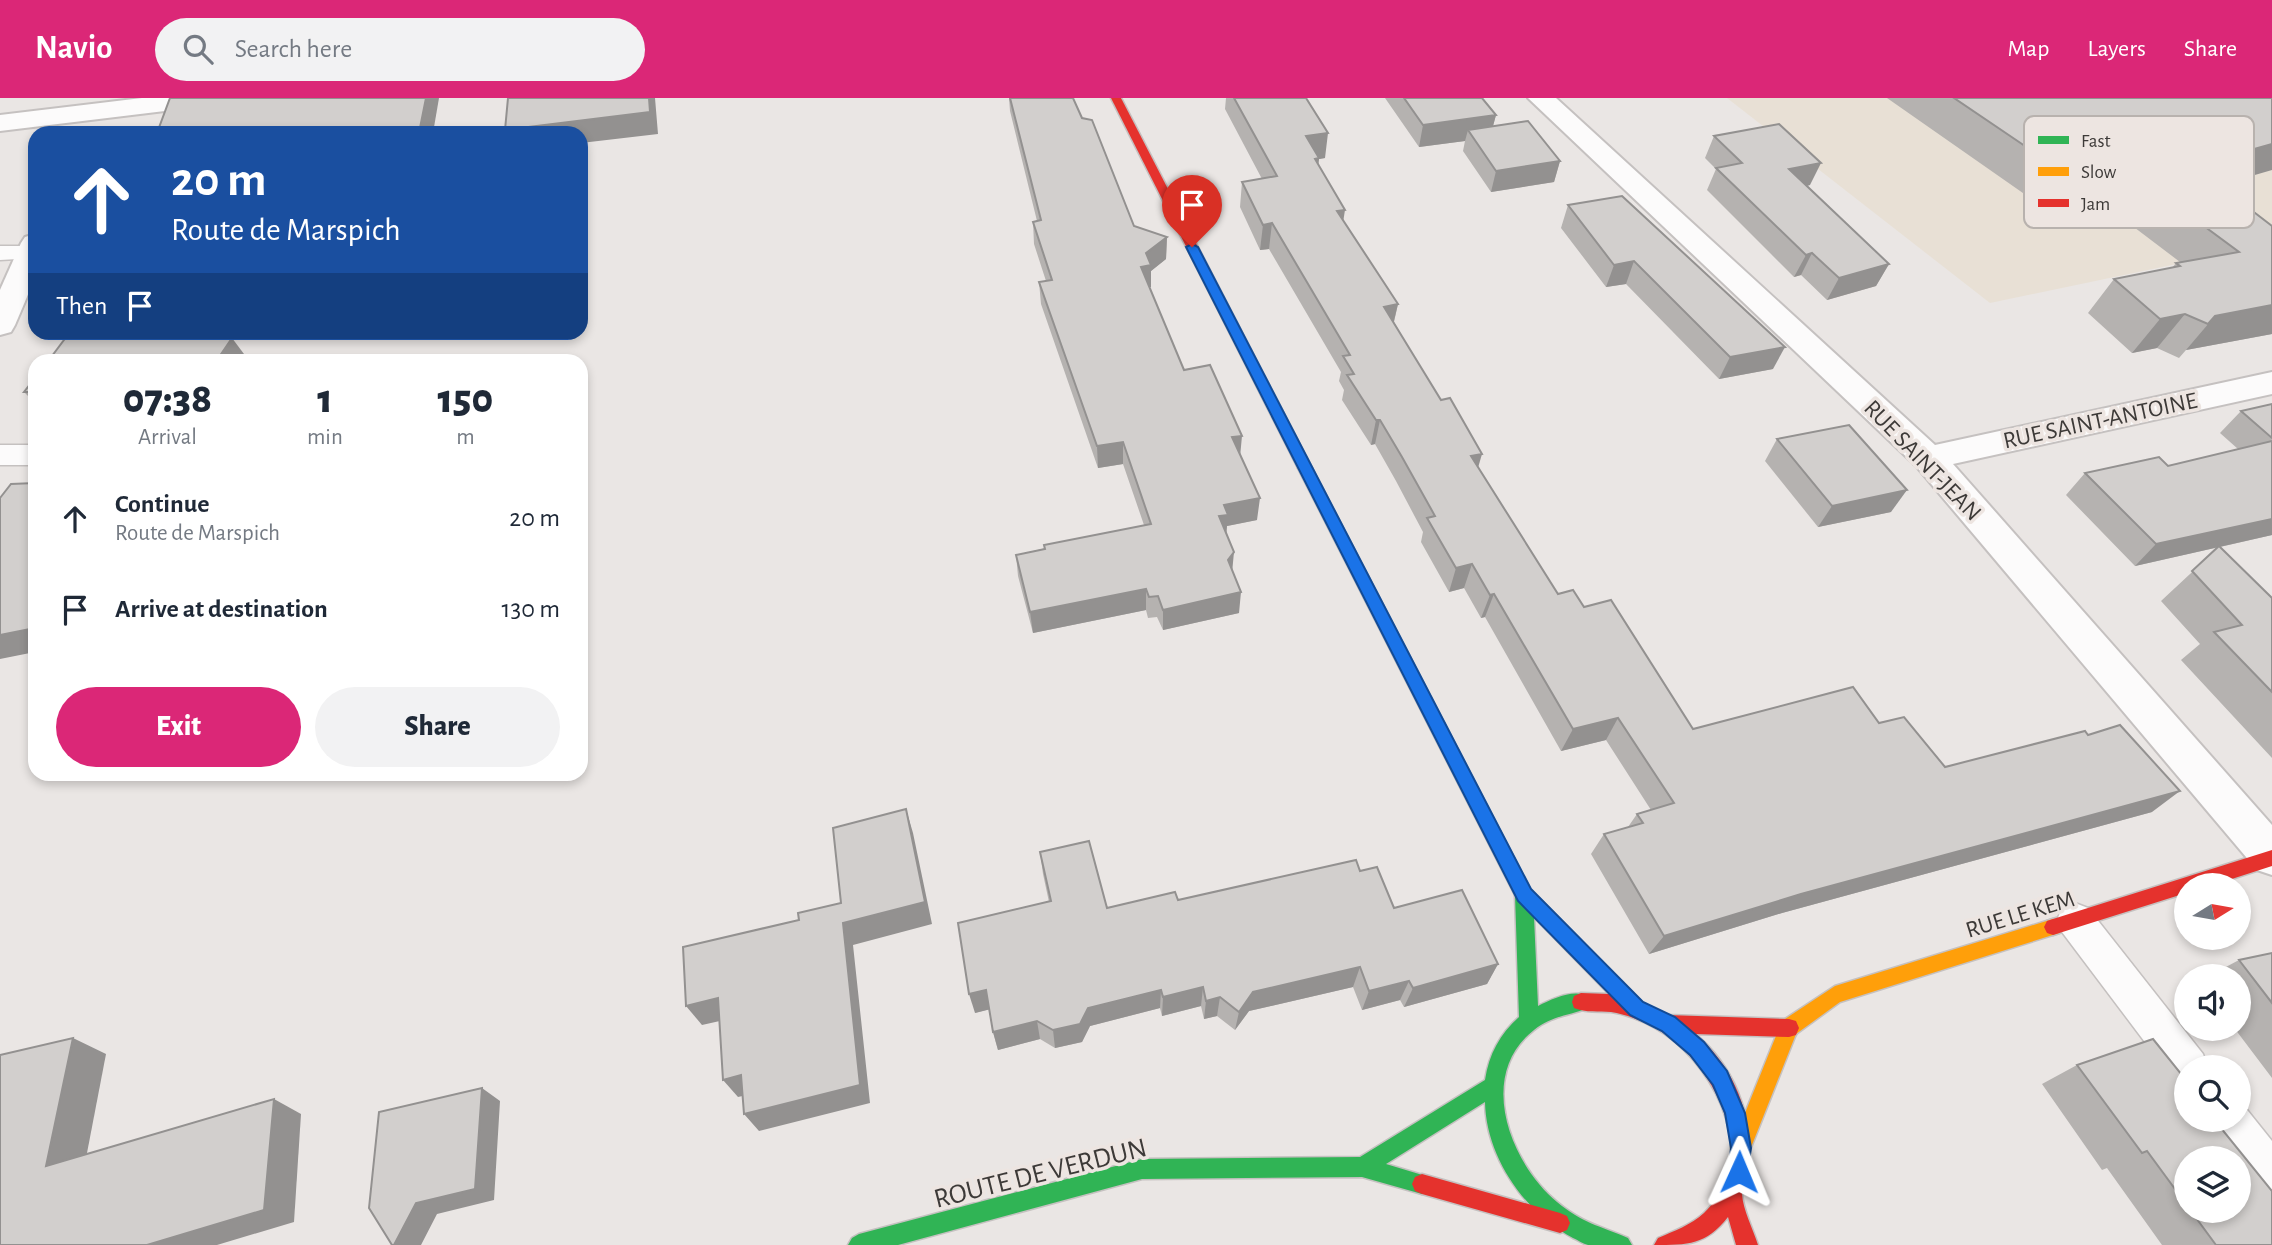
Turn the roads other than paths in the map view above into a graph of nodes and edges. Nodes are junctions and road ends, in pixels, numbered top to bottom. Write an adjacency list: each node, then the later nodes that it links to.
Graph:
1 (206, 98): 4 (street)
2 (1116, 98): 15 (main road)
3 (1541, 98): 13 (street, RUE SAINT-JEAN)
4 (90, 114): 5 (street)
5 (0, 123)
6 (28, 249): 7 (lane)
7 (0, 253)
8 (28, 260): 9 (street)
9 (0, 325)
10 (2272, 383): 13 (street, RUE SAINT-ANTOINE)
11 (28, 454): 12 (lane)
12 (0, 455)
13 (1928, 458): 14 (street, RUE SAINT-JEAN)
14 (2272, 857): 16 (main road, RUE LE KEM)
15 (1524, 895): 17 (main road); 18 (main road)
16 (2075, 920): 20 (main road, RUE LE KEM); 21 (lane)
17 (1636, 1008): 18 (main road); 19 (main road)
18 (1529, 1018): 22 (main road)
19 (1668, 1024): 20 (main road); 24 (main road)
20 (1789, 1028): 24 (main road)
21 (2179, 1055)
22 (1493, 1086): 25 (main road); 28 (main road)
23 (2240, 1132): 26 (lane)
24 (1741, 1148): 27 (main road)
25 (1362, 1167): 28 (main road, ROUTE DE VERDUN); 29 (main road, ROUTE DE VERDUN)
26 (2272, 1173)
27 (1732, 1195): 32 (main road); 33 (main road)
28 (1572, 1227): 30 (main road)
29 (859, 1245)
30 (1615, 1245): 31 (main road)
31 (1621, 1245)
32 (1665, 1245)
33 (1746, 1245)

